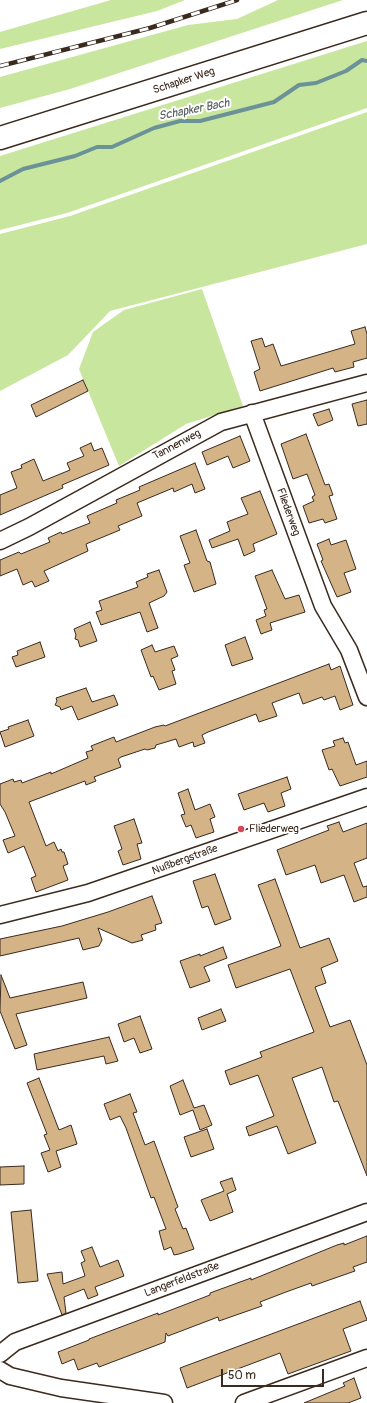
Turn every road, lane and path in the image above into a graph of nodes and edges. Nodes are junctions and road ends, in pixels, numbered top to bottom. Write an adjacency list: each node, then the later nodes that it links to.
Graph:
1 (367, 23): 2 (street, Schapker Weg)
2 (0, 138)
3 (367, 383): 4 (street, Tannenweg)
4 (252, 413): 5 (street, Tannenweg); 6 (street, Fliederweg)
5 (0, 541)
6 (367, 697)
7 (367, 797): 8 (street, Nußbergstraße)
8 (0, 915)
9 (367, 1212): 10 (street, Langerfeldstraße)
10 (0, 1354)
11 (367, 1358): 14 (street)
12 (0, 1370): 13 (street)
13 (164, 1403)
14 (244, 1403)

